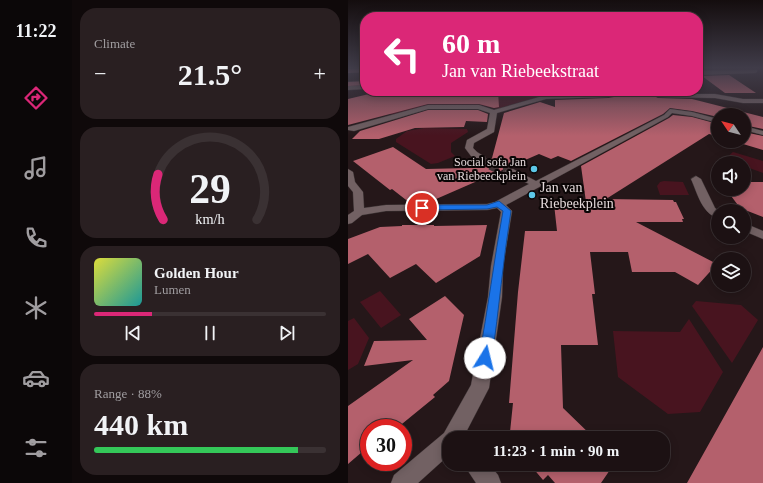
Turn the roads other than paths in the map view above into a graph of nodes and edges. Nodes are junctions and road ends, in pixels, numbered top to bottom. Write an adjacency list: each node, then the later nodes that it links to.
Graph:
1 (703, 95): 4 (street)
2 (607, 96): 6 (street)
3 (660, 96): 5 (street)
4 (763, 101)
5 (670, 111): 7 (street); 15 (street)
6 (494, 112): 8 (street); 11 (street)
7 (711, 119)
8 (349, 130)
9 (751, 130): 10 (street)
10 (763, 133)
11 (481, 157)
12 (510, 171): 15 (street)
13 (348, 172): 18 (street)
14 (696, 179): 17 (street)
15 (535, 184): 16 (street)
16 (499, 204): 18 (street); 22 (street)
17 (711, 210)
18 (359, 212): 19 (street)
19 (348, 221)
20 (751, 230): 21 (street)
21 (763, 235)
22 (457, 431)
23 (442, 448): 25 (street)
24 (481, 471): 26 (street)
25 (402, 483)
26 (490, 483)

